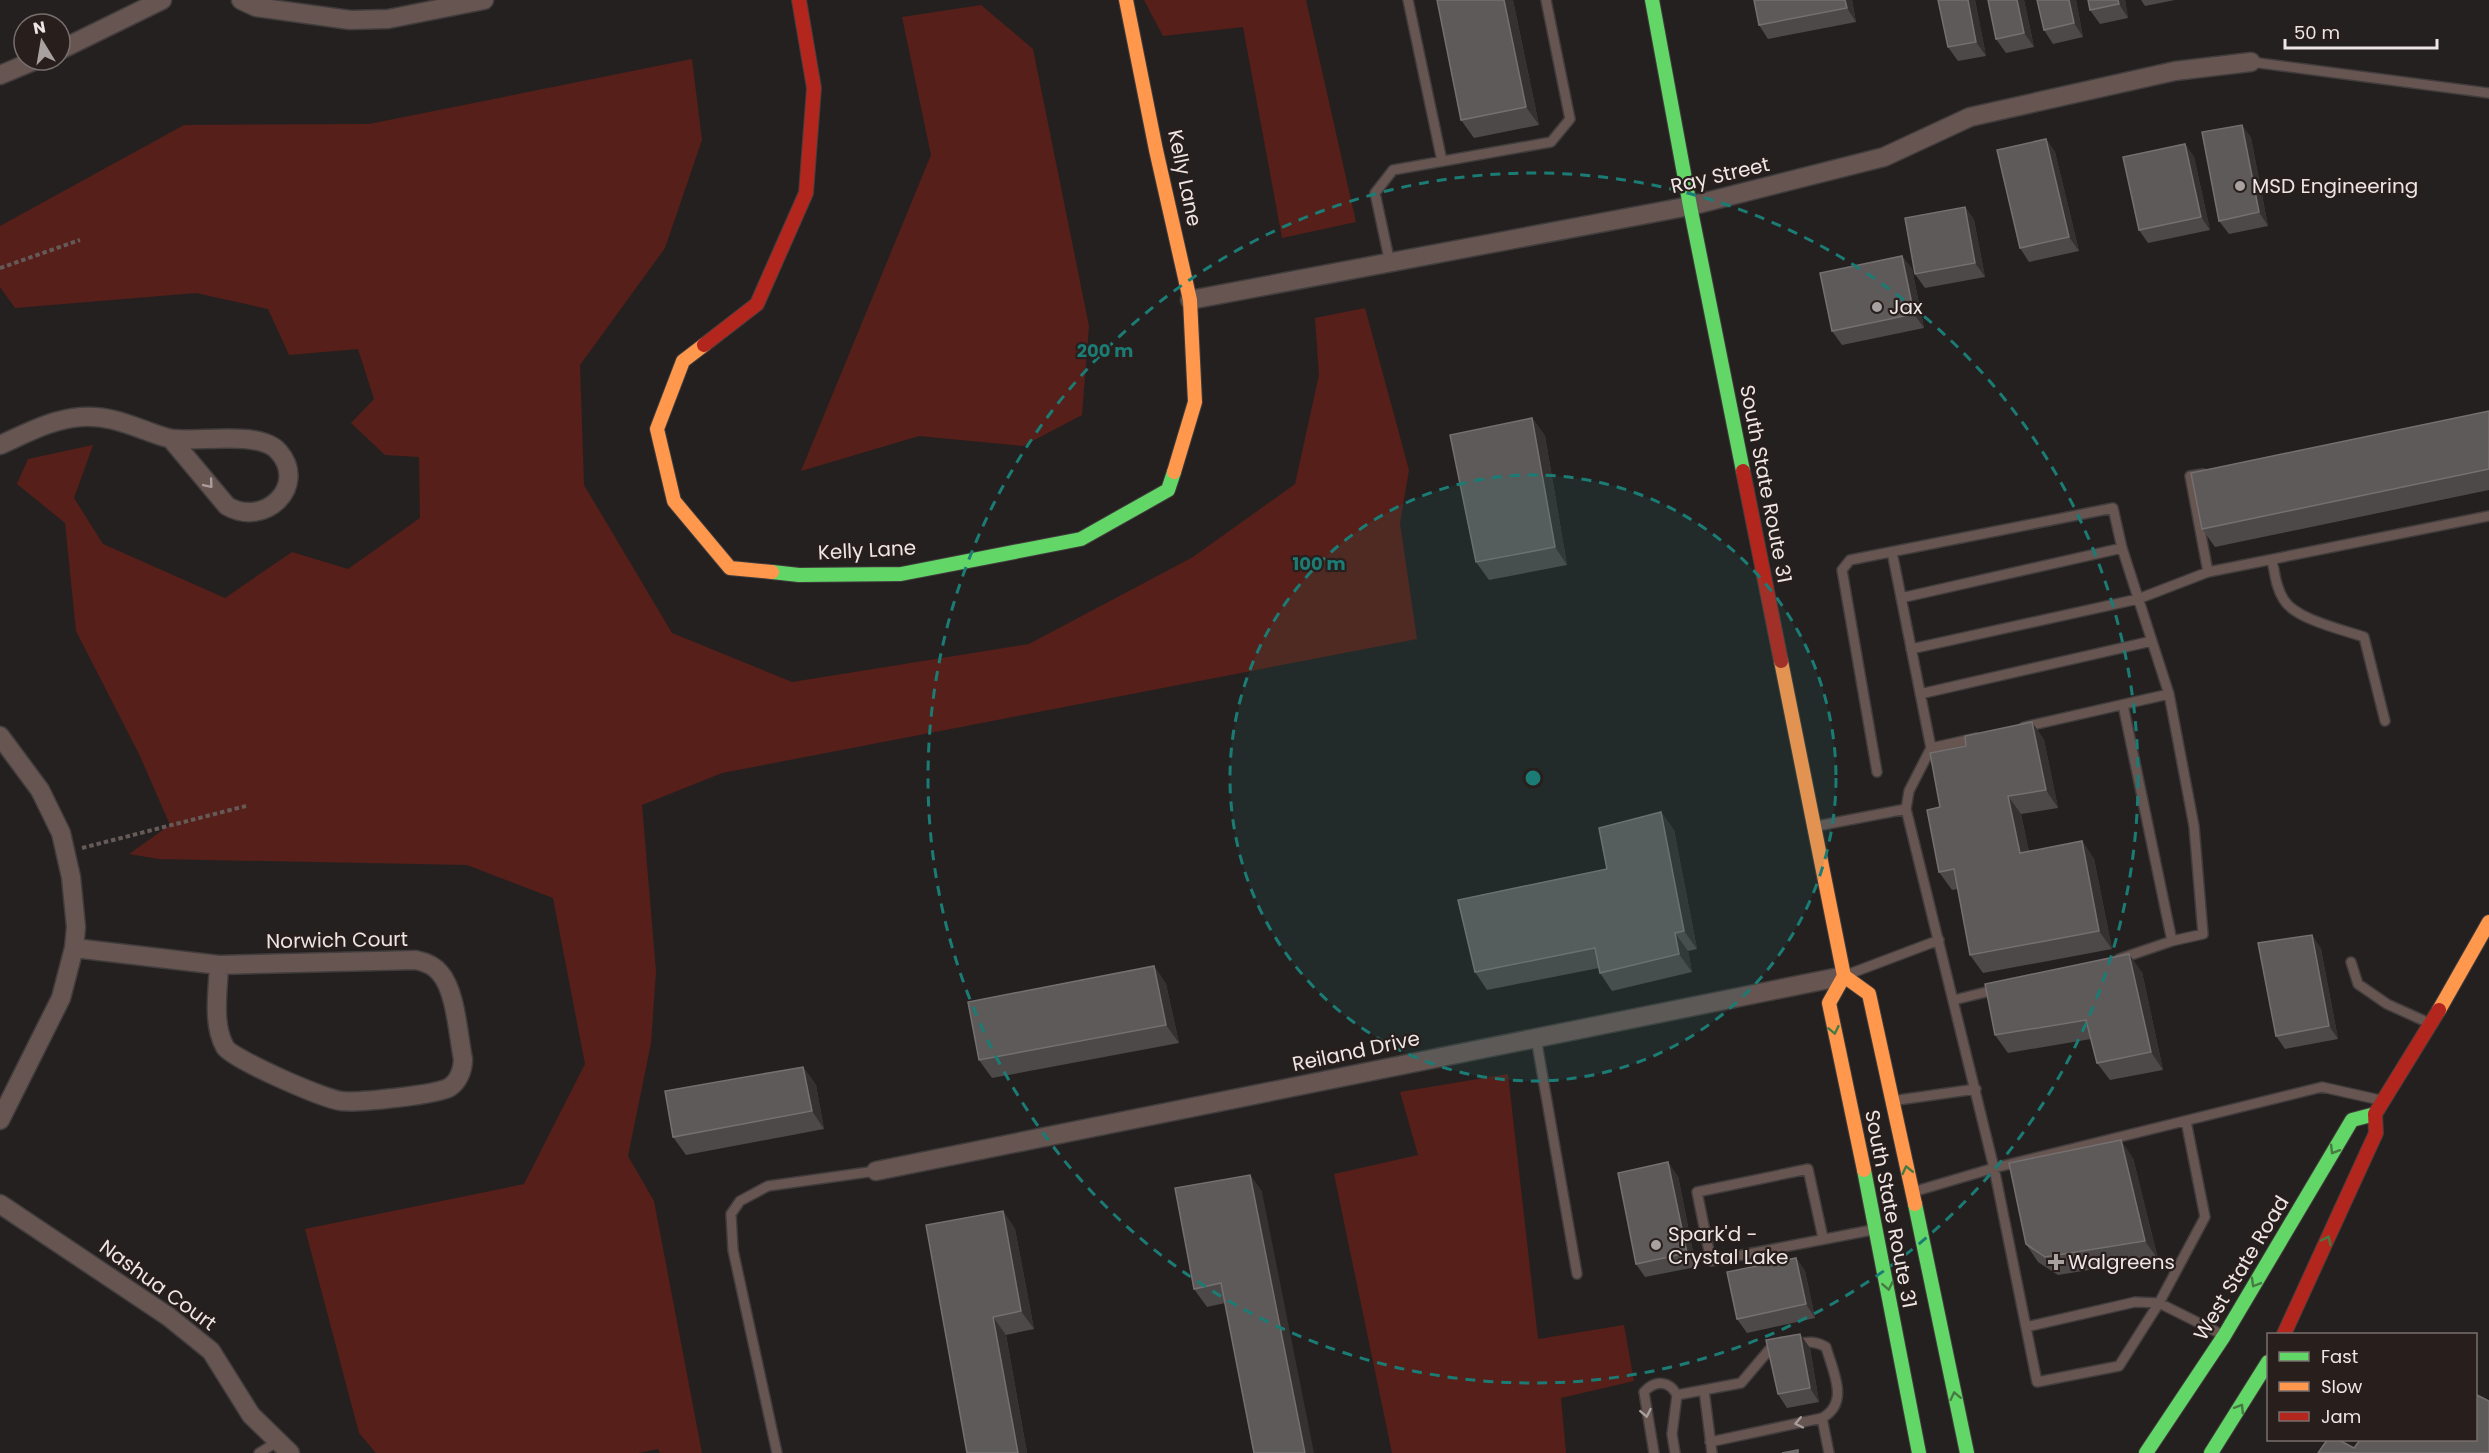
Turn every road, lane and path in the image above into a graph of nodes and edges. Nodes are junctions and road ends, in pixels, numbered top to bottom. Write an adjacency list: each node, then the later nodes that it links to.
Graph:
1 (162, 0): 9 (street)
2 (241, 0): 3 (street)
3 (484, 0)
4 (799, 0): 17 (main road, Kelly Lane)
5 (1126, 0): 17 (main road, Kelly Lane)
6 (1408, 0): 12 (lane)
7 (1546, 0): 12 (lane)
8 (1652, 0): 13 (main road, South State Route 31)
9 (72, 44)
10 (2251, 62): 11 (lane); 13 (street, Ray Street)
11 (2489, 93)
12 (1442, 161): 15 (lane)
13 (1690, 206): 15 (street, Ray Street); 41 (main road, South State Route 31)
14 (80, 240): 16 (path)
15 (1390, 263): 17 (street, Ray Street)
16 (0, 268)
17 (1190, 300)
18 (171, 439): 18 (street, one-way to 18); 19 (street)
19 (0, 445)
20 (2213, 472): 25 (lane)
21 (2489, 516): 24 (lane)
22 (2122, 548): 23 (lane); 26 (lane); 27 (lane)
23 (1892, 552): 26 (lane); 38 (lane)
24 (2272, 560): 25 (lane); 33 (lane)
25 (2208, 572): 27 (lane)
26 (1901, 598): 29 (lane)
27 (2138, 599): 28 (lane); 29 (lane)
28 (2151, 641): 30 (lane); 31 (lane)
29 (1911, 649): 30 (lane)
30 (1920, 694): 37 (lane)
31 (2169, 694): 32 (lane); 45 (lane)
32 (2123, 705): 34 (lane); 45 (lane)
33 (2385, 721)
34 (2010, 730)
35 (1987, 735): 37 (lane)
36 (0, 736): 42 (street)
37 (1931, 748): 40 (lane)
38 (1877, 772)
39 (246, 806): 42 (path)
40 (1906, 809): 41 (lane); 44 (lane)
41 (1814, 826): 50 (main road, South State Route 31)
42 (67, 852): 46 (street)
43 (2489, 922): 53 (main road)
44 (1939, 940): 50 (lane); 52 (lane)
45 (2172, 941): 47 (lane)
46 (74, 948): 49 (street, Norwich Court); 59 (street)
47 (2112, 961)
48 (2351, 962): 53 (lane)
49 (219, 965): 49 (street, Norwich Court)
50 (1844, 976): 54 (street, Reiland Drive); 56 (main road, South State Route 31); 65 (main road, South State Route 31, one-way to 65)
51 (2011, 986): 52 (lane)
52 (1954, 1000): 55 (lane)
53 (2431, 1024): 57 (main road)
54 (1536, 1038): 62 (street, Reiland Drive); 67 (lane)
55 (1976, 1089): 56 (lane); 61 (lane)
56 (1891, 1101): 63 (main road, South State Route 31, one-way to 56)
57 (2382, 1101): 58 (main road); 60 (lane)
58 (2375, 1113): 70 (main road, one-way to 58); 71 (main road, West State Road, one-way to 71)
59 (0, 1120)
60 (2186, 1121): 61 (lane); 68 (lane)
61 (1994, 1168): 63 (lane); 69 (lane)
62 (876, 1171): 80 (lane)
63 (1912, 1192): 78 (main road, South State Route 31, one-way to 63)
64 (0, 1204): 77 (street, Nashua Court)
65 (1877, 1229): 66 (lane); 85 (main road, South State Route 31, one-way to 85)
66 (1823, 1238): 66 (lane)
67 (1577, 1274)
68 (2159, 1303): 69 (lane); 69 (lane); 71 (lane)
69 (2026, 1327)
70 (2285, 1333)
71 (2224, 1335): 86 (main road, West State Road)
72 (2267, 1364): 87 (main road, one-way to 72)
73 (1704, 1390): 74 (lane); 75 (lane); 76 (lane)
74 (1677, 1395): 81 (lane, one-way to 81); 82 (lane)
75 (1822, 1418): 76 (lane, one-way to 76); 84 (lane)
76 (1710, 1442): 83 (lane)
77 (283, 1448): 79 (lane)
78 (1967, 1452)
79 (259, 1453)
80 (777, 1453)
81 (1654, 1453)
82 (1675, 1453)
83 (1712, 1453)
84 (1829, 1453)
85 (1919, 1453)
86 (2146, 1453)
87 (2211, 1453)

